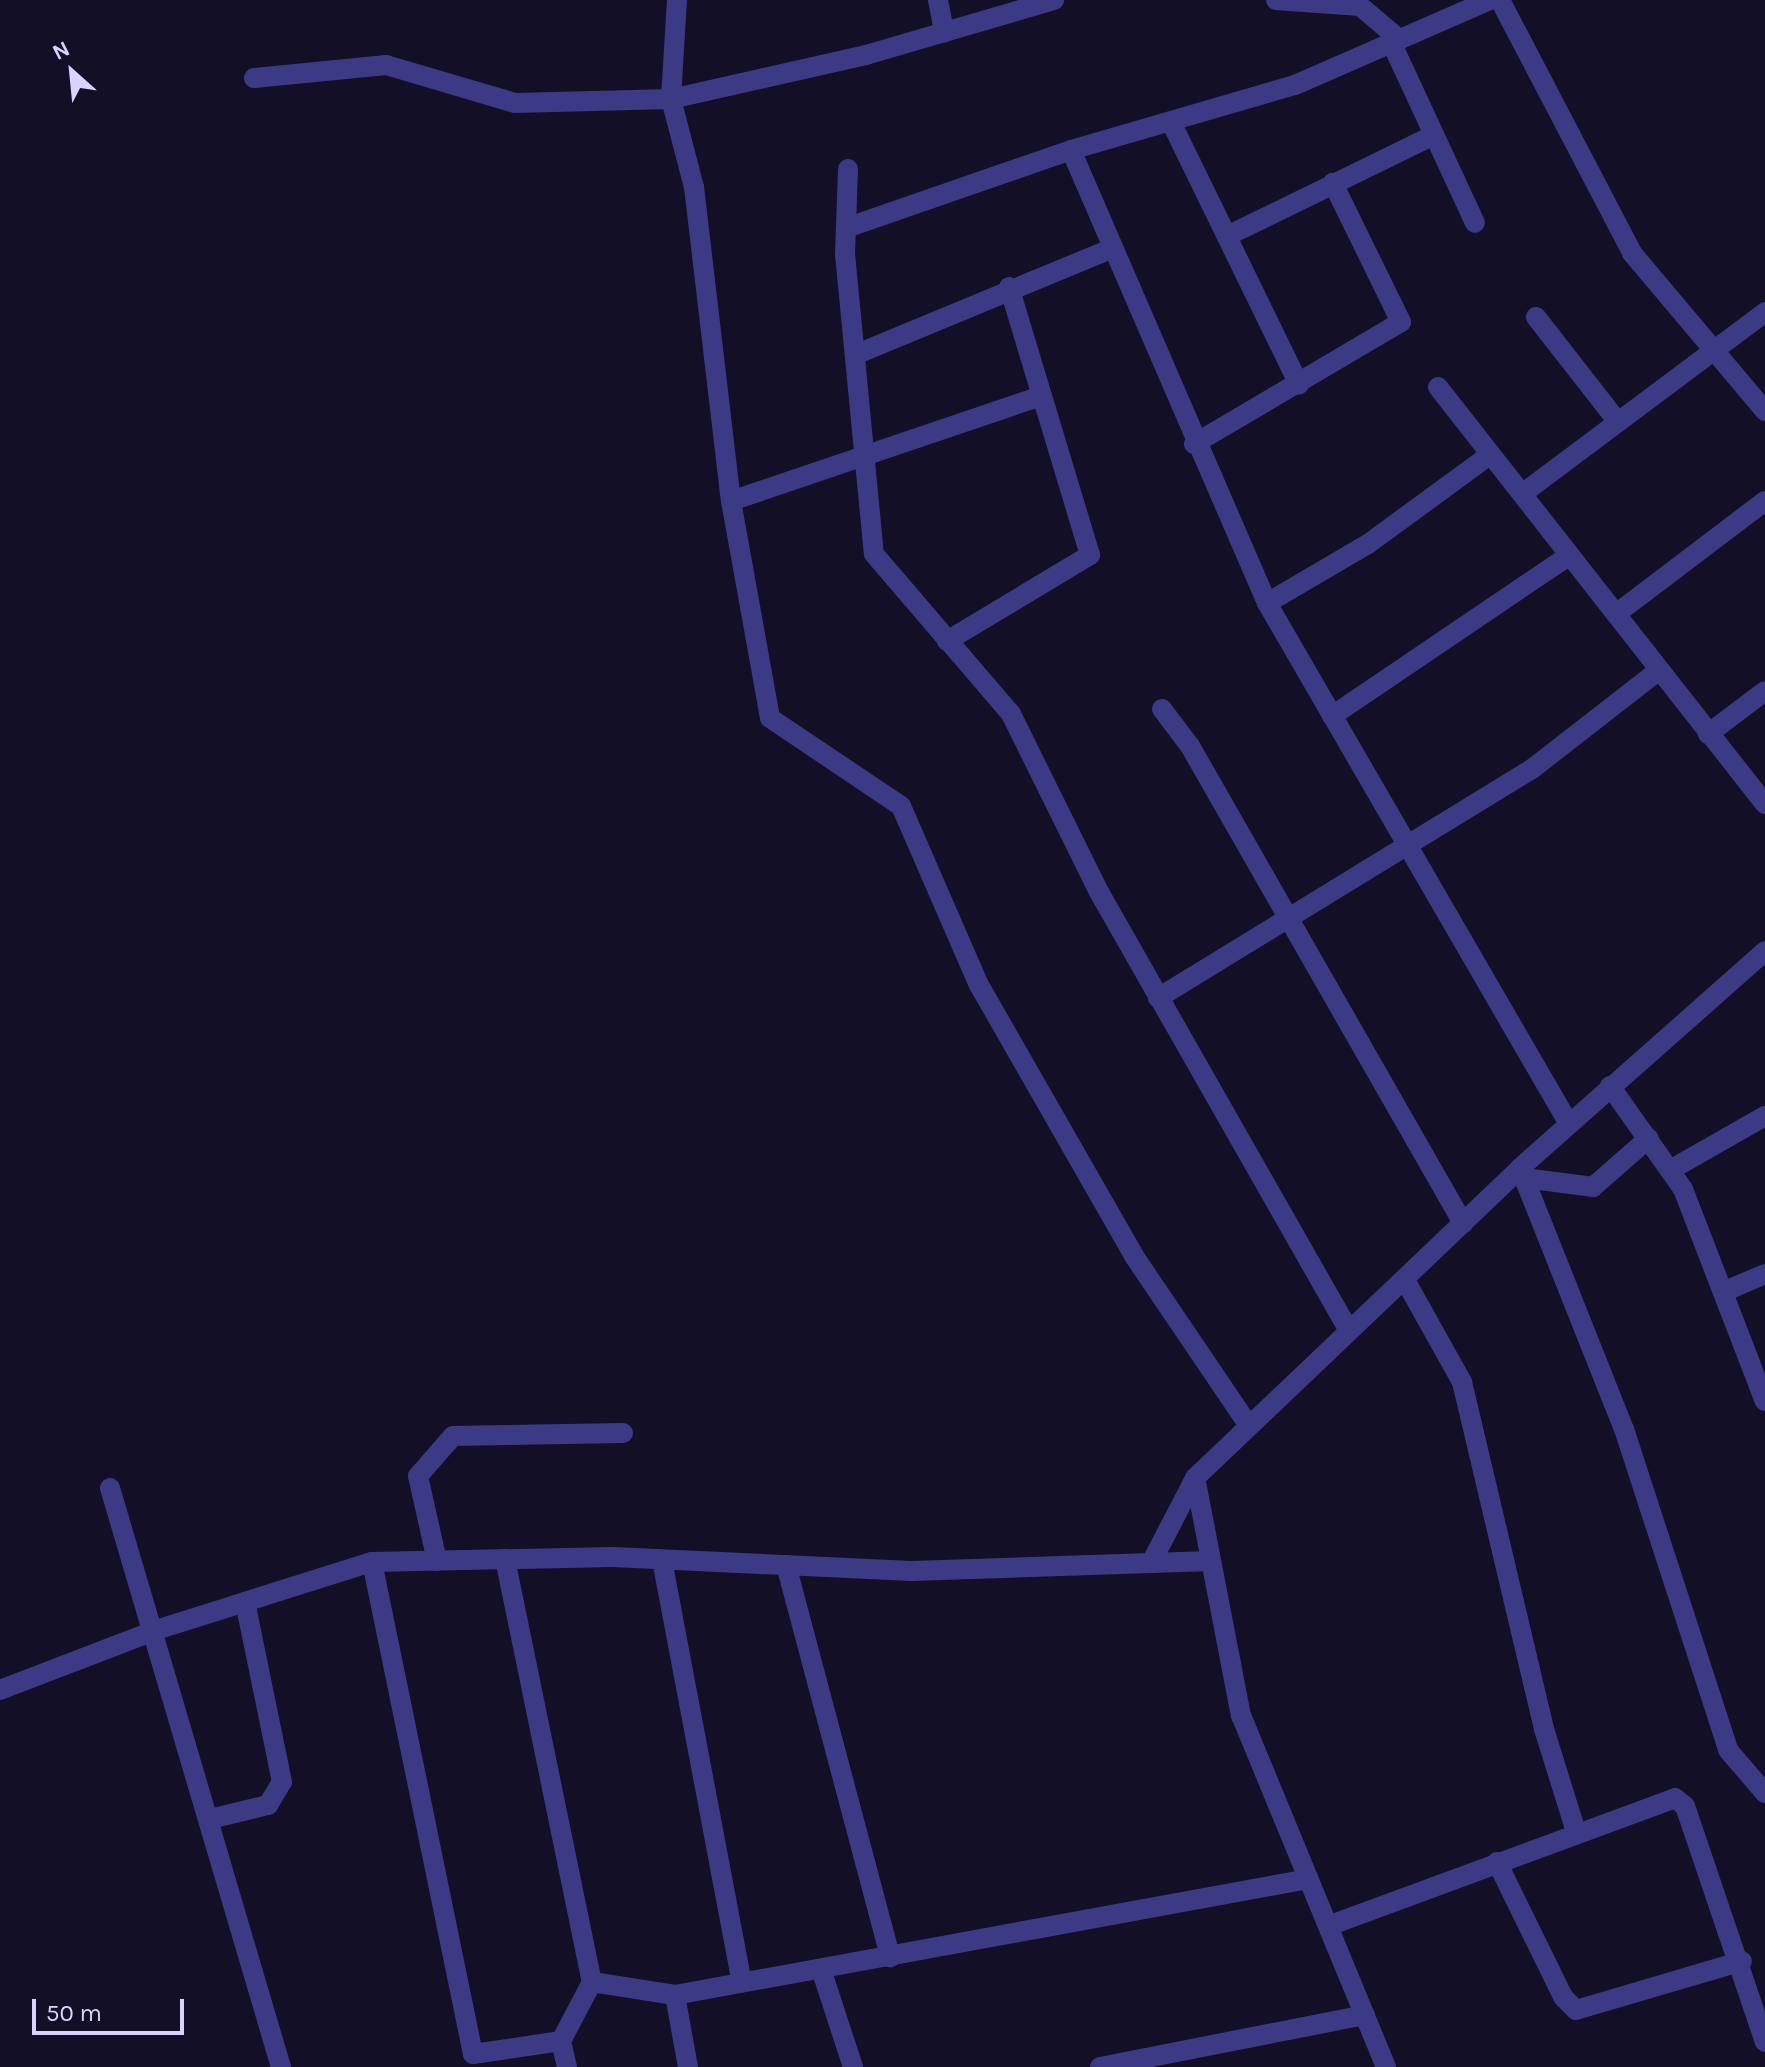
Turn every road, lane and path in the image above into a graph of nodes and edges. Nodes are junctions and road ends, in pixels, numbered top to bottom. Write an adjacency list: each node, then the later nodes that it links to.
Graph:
1 (677, 0): 10 (street)
2 (938, 0): 7 (street)
3 (1054, 0): 7 (street)
4 (1276, 0): 8 (street)
5 (1490, 0): 8 (street)
6 (1500, 0): 23 (street)
7 (944, 32): 10 (street)
8 (1396, 42): 11 (street); 12 (street)
9 (254, 78): 10 (street)
10 (671, 99): 34 (street)
11 (1171, 122): 13 (street); 18 (street)
12 (1432, 136): 15 (street); 16 (street)
13 (1071, 150): 17 (street); 19 (street)
14 (848, 169): 17 (street)
15 (1333, 183): 18 (street); 25 (street)
16 (1475, 223)
17 (846, 228): 24 (street)
18 (1227, 236): 25 (street)
19 (1110, 249): 20 (street); 30 (street)
20 (1009, 287): 24 (street); 27 (street)
21 (1765, 312): 23 (street)
22 (1536, 317): 29 (street)
23 (1715, 350): 28 (street); 29 (street)
24 (857, 354): 32 (street)
25 (1299, 384): 30 (street)
26 (1438, 387): 31 (street)
27 (1042, 396): 32 (street); 39 (street)
28 (1765, 411)
29 (1618, 422): 33 (street)
30 (1194, 444): 37 (street)
31 (1491, 454): 33 (street); 37 (street)
32 (867, 455): 34 (street); 39 (street)
33 (1522, 494): 36 (street)
34 (731, 501): 62 (street)
35 (1765, 501): 38 (street)
36 (1570, 555): 38 (street); 43 (street)
37 (1267, 603): 43 (street)
38 (1616, 614): 40 (street)
39 (947, 641): 49 (street)
40 (1659, 670): 44 (street); 46 (street)
41 (1765, 691): 44 (street)
42 (1162, 709): 47 (street)
43 (1332, 716): 46 (street)
44 (1708, 734): 45 (street)
45 (1765, 804)
46 (1405, 844): 47 (street); 52 (street)
47 (1287, 915): 49 (street); 56 (street)
48 (1765, 951): 50 (street)
49 (1158, 998): 60 (street)
50 (1610, 1086): 52 (street); 53 (street)
51 (1765, 1116): 54 (street)
52 (1569, 1124): 55 (street)
53 (1649, 1138): 54 (street); 55 (street)
54 (1672, 1169): 59 (street)
55 (1522, 1173): 56 (street); 76 (street)
56 (1463, 1223): 58 (street)
57 (1765, 1274): 59 (street)
58 (1405, 1280): 60 (street); 78 (street)
59 (1725, 1291): 61 (street)
60 (1348, 1329): 62 (street)
61 (1765, 1401)
62 (1249, 1426): 64 (street)
63 (623, 1433): 68 (street)
64 (1195, 1478): 69 (street); 71 (street)
65 (110, 1488): 74 (street)
66 (505, 1559): 67 (street); 68 (street); 85 (street)
67 (662, 1560): 72 (street); 86 (street)
68 (437, 1561): 70 (street)
69 (1211, 1561): 71 (street); 80 (street)
70 (372, 1562): 73 (street); 89 (street)
71 (1151, 1563): 72 (street)
72 (786, 1565): 82 (street)
73 (245, 1602): 74 (street); 77 (street)
74 (156, 1630): 75 (street); 77 (street)
75 (0, 1690)
76 (1765, 1793)
77 (210, 1819): 91 (street)
78 (1576, 1832): 79 (street); 83 (street)
79 (1497, 1862): 81 (street); 83 (street)
80 (1308, 1879): 81 (street); 82 (street)
81 (1328, 1926): 88 (street)
82 (890, 1957): 84 (street)
83 (1742, 1961): 90 (street)
84 (821, 1969): 86 (street); 94 (street)
85 (592, 1982): 87 (street); 89 (street)
86 (742, 1983): 87 (street)
87 (675, 1995): 93 (street)
88 (1365, 2015): 95 (street); 96 (street)
89 (561, 2041): 92 (street)
90 (1765, 2042)
91 (281, 2067)
92 (567, 2067)
93 (688, 2067)
94 (853, 2067)
95 (1100, 2067)
96 (1386, 2067)

